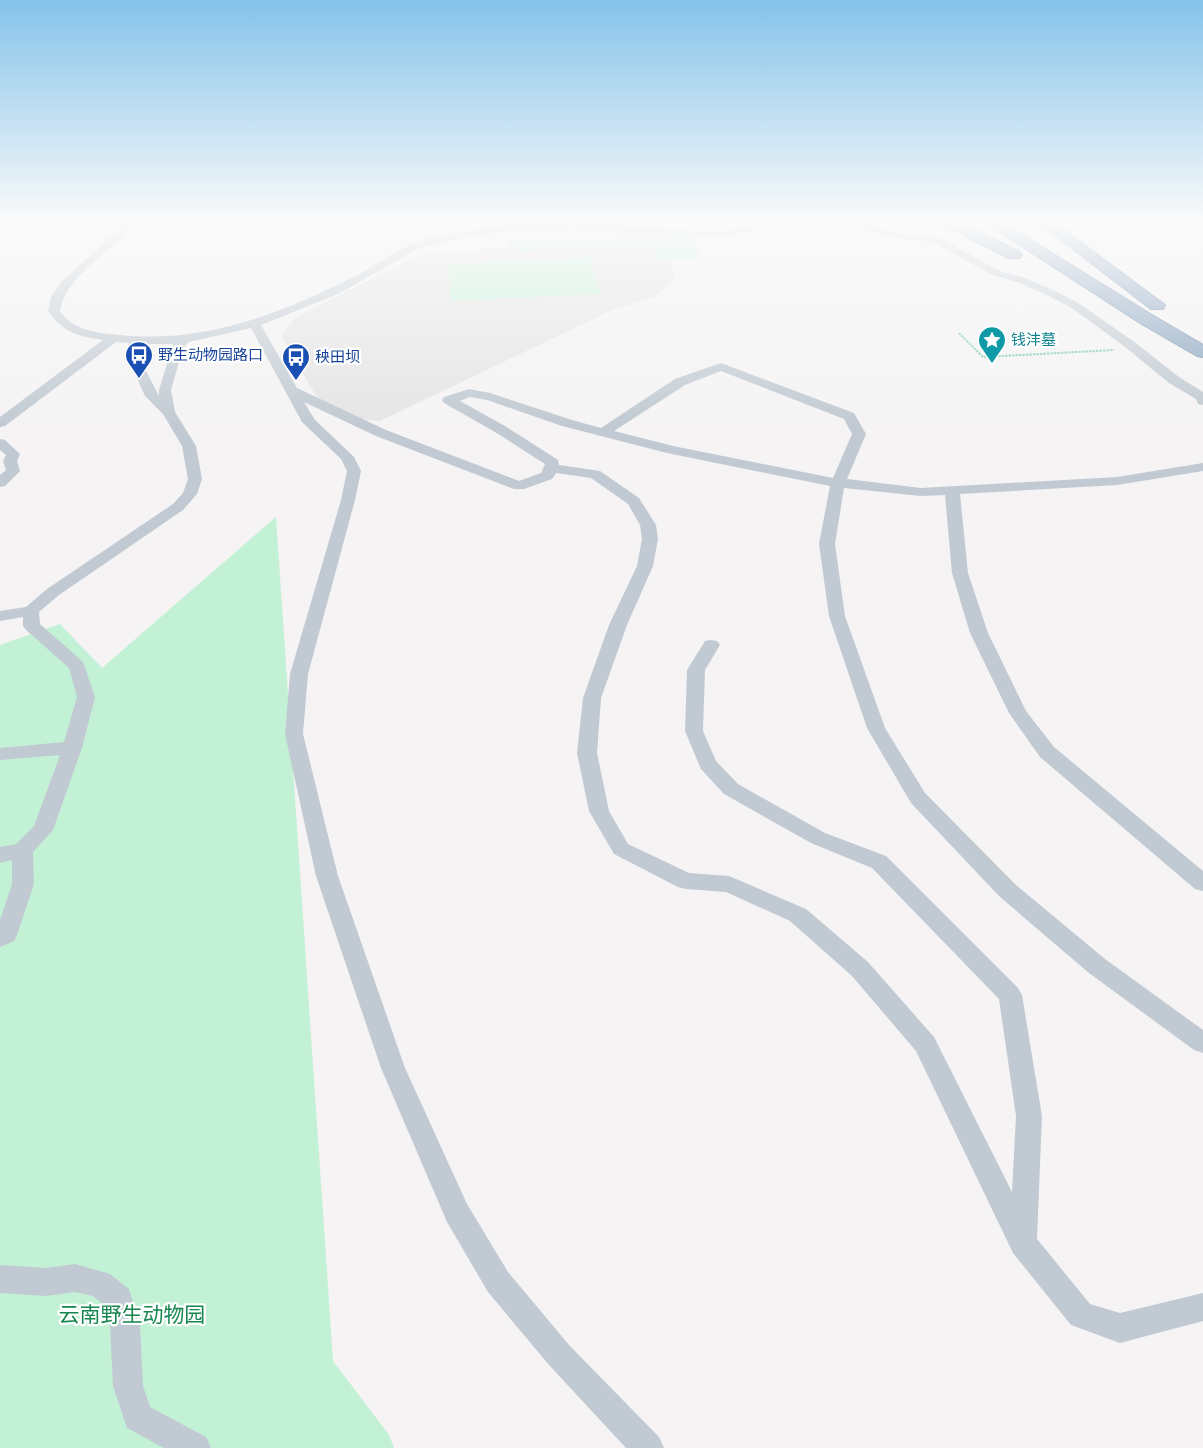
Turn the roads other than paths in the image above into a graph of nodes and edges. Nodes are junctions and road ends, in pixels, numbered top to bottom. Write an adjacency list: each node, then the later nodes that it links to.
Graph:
1 (61, 291): 10 (street)
2 (333, 291): 9 (street)
3 (1045, 291): 15 (street)
4 (1083, 291): 8 (highway)
5 (1101, 291): 8 (highway)
6 (1119, 291): 13 (highway)
7 (1134, 291): 13 (highway)
8 (1146, 319): 13 (highway)
9 (254, 325): 11 (street); 14 (street)
10 (113, 338): 12 (street); 17 (street)
11 (186, 338): 12 (street); 16 (street)
12 (135, 342): 16 (street)
13 (1202, 342)
14 (292, 391): 20 (street); 39 (street)
15 (1203, 401)
16 (168, 412): 25 (street)
17 (0, 423)
18 (603, 432): 20 (street); 23 (street); 23 (street)
19 (0, 443): 22 (street)
20 (550, 468): 35 (street)
21 (1201, 471): 24 (street)
22 (0, 483)
23 (838, 483): 24 (street); 34 (street)
24 (952, 490): 32 (street)
25 (31, 612): 26 (street); 28 (street)
26 (0, 616)
27 (711, 645): 35 (street)
28 (72, 748): 29 (street); 30 (street)
29 (0, 754)
30 (23, 850): 31 (street); 33 (street)
31 (0, 855)
32 (1203, 883)
33 (0, 938)
34 (1203, 1043)
35 (1023, 1243): 37 (street)
36 (0, 1279): 38 (street)
37 (1203, 1307)
38 (195, 1448)
39 (648, 1448)

